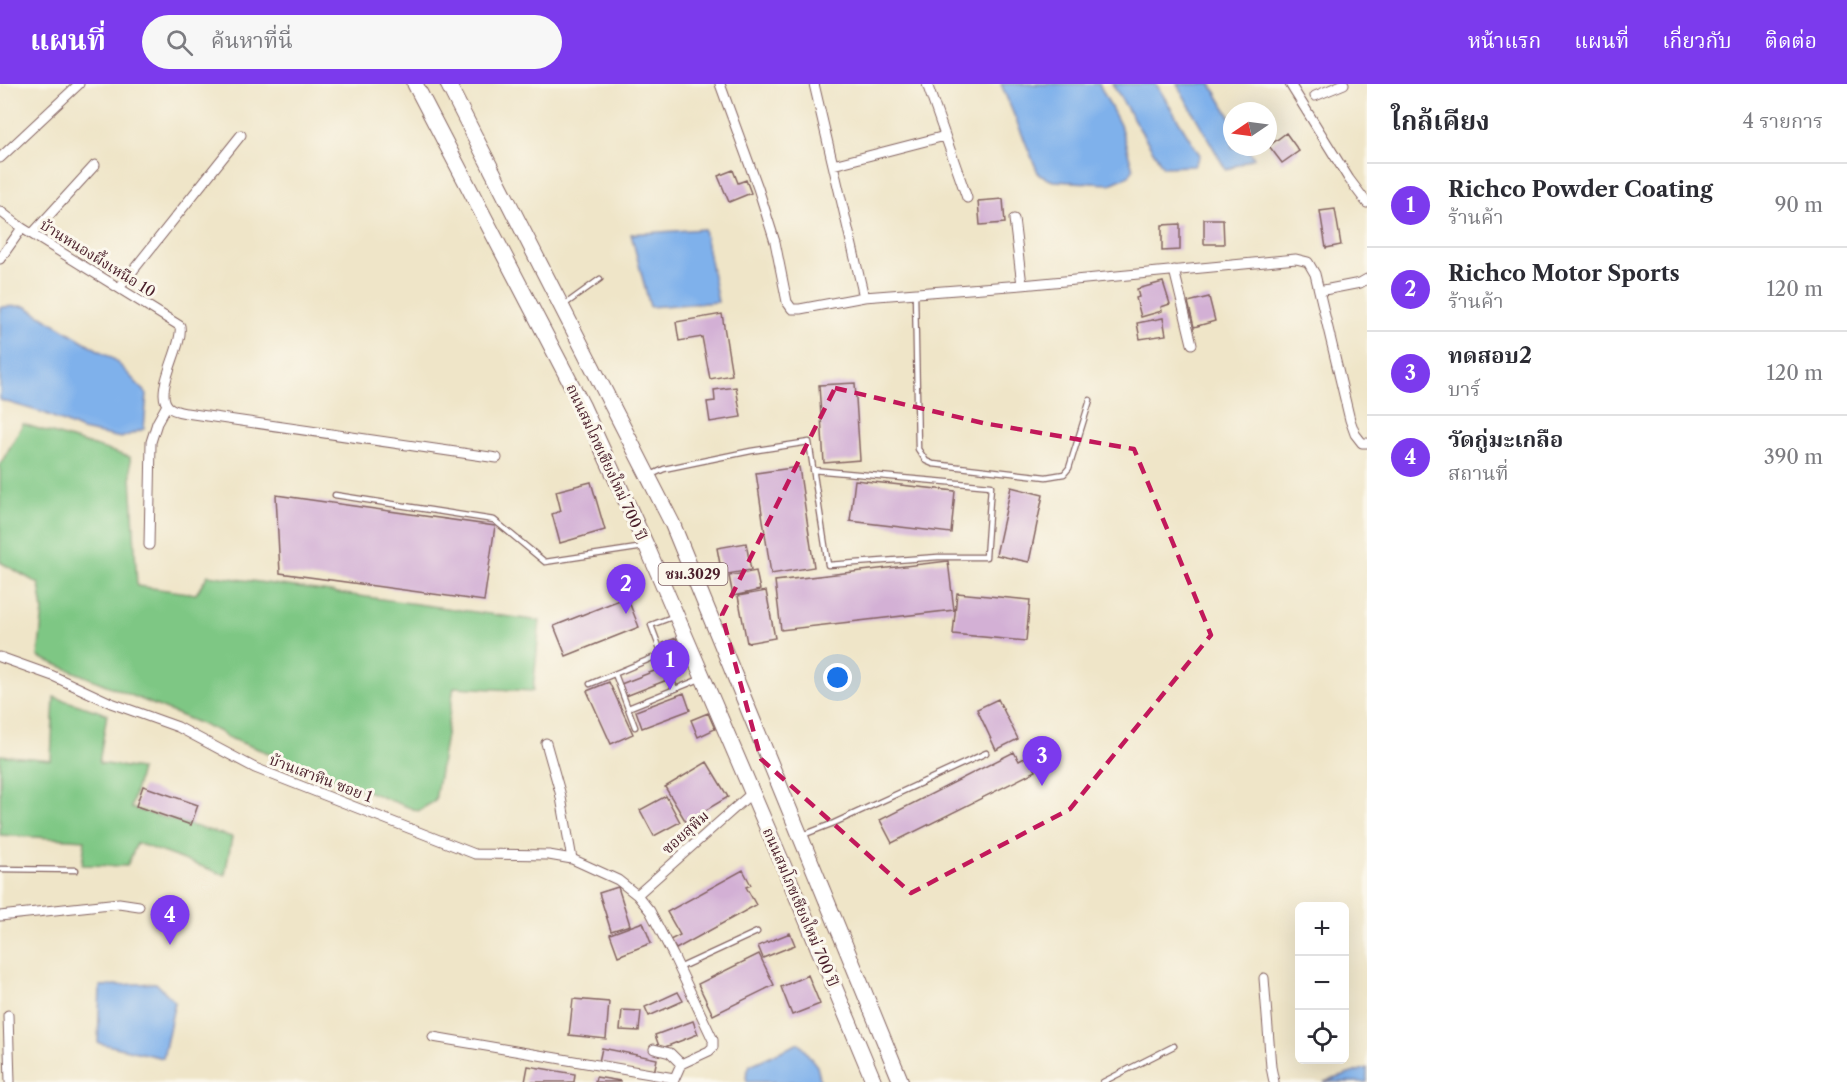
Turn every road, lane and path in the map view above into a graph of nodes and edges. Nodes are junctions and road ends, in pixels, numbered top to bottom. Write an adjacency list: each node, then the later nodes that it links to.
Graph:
1 (79, 84): 12 (street)
2 (416, 84): 40 (main road, ถนนสมโภชเชียงใหม่ 700 ปี / ชม.3029)
3 (448, 84): 30 (main road, ถนนสมโภชเชียงใหม่ 700 ปี / ชม.3029)
4 (720, 84): 29 (street)
5 (814, 84): 14 (street)
6 (927, 84): 11 (street)
7 (1290, 84): 16 (street)
8 (1344, 84): 9 (street)
9 (1315, 96)
10 (241, 135): 26 (street)
11 (945, 136): 14 (street); 15 (street)
12 (0, 158)
13 (95, 165): 20 (street)
14 (833, 165): 29 (street)
15 (967, 198)
16 (1367, 203)
17 (0, 212): 19 (street, บ้านหนองผึ้งเหนือ 10)
18 (1014, 219): 25 (street)
19 (22, 228): 20 (street, บ้านหนองผึ้งเหนือ 10); 21 (street)
20 (32, 234): 26 (street, บ้านหนองผึ้งเหนือ 10)
21 (0, 259)
22 (1174, 270): 25 (street); 27 (street); 31 (street)
23 (600, 279): 30 (lane)
24 (1367, 279): 27 (street)
25 (1022, 285): 28 (street)
26 (119, 288): 33 (street, บ้านหนองผึ้งเหนือ 10)
27 (1319, 291): 34 (street)
28 (915, 293): 29 (street); 32 (lane)
29 (864, 297)
30 (562, 306): 37 (main road, ถนนสมโภชเชียงใหม่ 700 ปี / ชม.3029)
31 (1192, 344)
32 (1090, 400)
33 (167, 405): 35 (street); 39 (street)
34 (1367, 443)
35 (497, 458)
36 (813, 470): 36 (lane); 37 (lane)
37 (648, 476): 53 (main road, ถนนสมโภชเชียงใหม่ 700 ปี / ชม.3029)
38 (335, 495): 40 (lane)
39 (149, 544)
40 (647, 547): 41 (main road, ถนนสมโภชเชียงใหม่ 700 ปี / ชม.3029)
41 (676, 615): 42 (lane); 45 (main road, ถนนสมโภชเชียงใหม่ 700 ปี / ชม.3029)
42 (662, 654): 44 (lane); 47 (lane)
43 (0, 657): 54 (street, บ้านเสาหิน ซอย 1)
44 (615, 674): 46 (lane); 48 (lane)
45 (703, 678): 47 (lane); 52 (main road, ถนนสมโภชเชียงใหม่ 700 ปี / ชม.3029)
46 (590, 684)
47 (675, 689): 48 (lane)
48 (628, 708): 49 (lane)
49 (635, 727)
50 (546, 743): 54 (street)
51 (986, 753): 53 (lane)
52 (753, 792): 57 (street, ซอยสุพิม); 70 (main road, ถนนสมโภชเชียงใหม่ 700 ปี / ชม.3029)
53 (801, 836): 71 (main road, ถนนสมโภชเชียงใหม่ 700 ปี / ชม.3029)
54 (572, 859): 57 (street, บ้านเสาหิน ซอย 1)
55 (0, 869): 56 (lane)
56 (76, 870)
57 (637, 895): 61 (street, บ้านเสาหิน ซอย 1)
58 (139, 906): 59 (street)
59 (0, 916)
60 (757, 932): 61 (lane)
61 (680, 968): 67 (street, บ้านเสาหิน ซอย 1)
62 (1264, 978): 73 (street)
63 (8, 1015): 69 (street)
64 (433, 1037): 68 (street)
65 (1174, 1046): 72 (lane)
66 (654, 1049): 67 (street)
67 (681, 1064): 68 (street)
68 (674, 1080)
69 (10, 1082)
70 (874, 1082)
71 (902, 1082)
72 (1102, 1082)
73 (1274, 1082)

